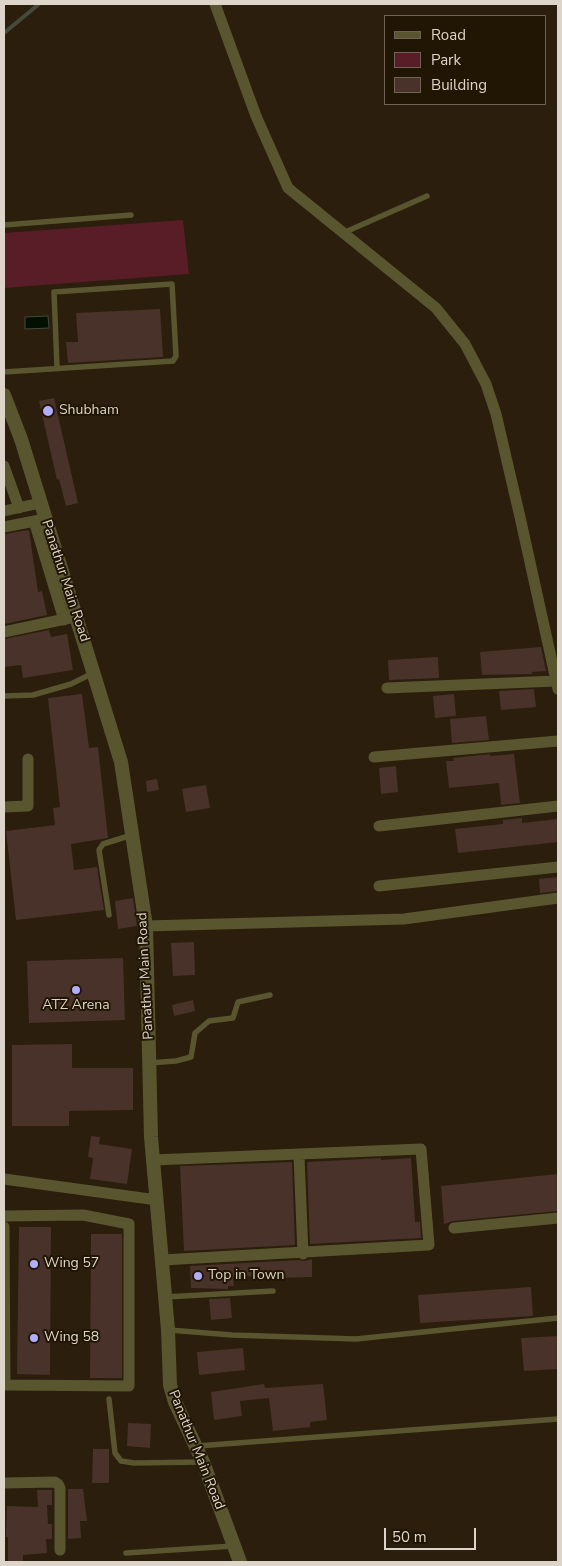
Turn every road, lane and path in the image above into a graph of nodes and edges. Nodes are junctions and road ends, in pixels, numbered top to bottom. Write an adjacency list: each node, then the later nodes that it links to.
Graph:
1 (215, 4): 5 (street)
2 (428, 196): 5 (lane)
3 (131, 215): 4 (lane)
4 (4, 225)
5 (343, 233): 18 (street)
6 (57, 368): 6 (lane); 7 (lane)
7 (4, 372)
8 (5, 401): 10 (street, Panathur Main Road)
9 (4, 466): 11 (street)
10 (40, 503): 11 (street); 13 (street, Panathur Main Road)
11 (19, 508): 12 (street)
12 (4, 511)
13 (39, 520): 14 (street); 15 (street, Panathur Main Road)
14 (4, 527)
15 (71, 618): 16 (street); 17 (street, Panathur Main Road)
16 (4, 632)
17 (94, 673): 20 (lane); 27 (street, Panathur Main Road)
18 (557, 685): 19 (street)
19 (387, 688)
20 (4, 696)
21 (558, 741): 22 (street)
22 (374, 757)
23 (28, 760): 25 (street)
24 (558, 806): 26 (street)
25 (4, 807)
26 (379, 826)
27 (132, 835): 31 (lane); 32 (street, Panathur Main Road)
28 (558, 867): 29 (street)
29 (379, 886)
30 (558, 898): 32 (street)
31 (109, 915)
32 (146, 926): 34 (street, Panathur Main Road)
33 (270, 995): 34 (lane)
34 (149, 1063): 36 (street, Panathur Main Road)
35 (299, 1156): 36 (street); 43 (street); 43 (street)
36 (153, 1160): 38 (street, Panathur Main Road)
37 (4, 1179): 38 (street)
38 (157, 1200): 44 (street, Panathur Main Road)
39 (4, 1216): 41 (street)
40 (558, 1218): 42 (street)
41 (4, 1227)
42 (454, 1228)
43 (303, 1254): 44 (street)
44 (162, 1260): 46 (street, Panathur Main Road)
45 (274, 1291): 46 (lane)
46 (165, 1297): 48 (street, Panathur Main Road)
47 (558, 1318): 48 (lane)
48 (168, 1330): 51 (street, Panathur Main Road)
49 (109, 1399): 52 (lane)
50 (558, 1419): 51 (lane)
51 (197, 1446): 52 (street, Panathur Main Road)
52 (203, 1462): 54 (street, Panathur Main Road)
53 (4, 1482): 55 (street)
54 (234, 1546): 56 (lane); 57 (street, Panathur Main Road)
55 (60, 1550)
56 (126, 1553)
57 (240, 1562)

